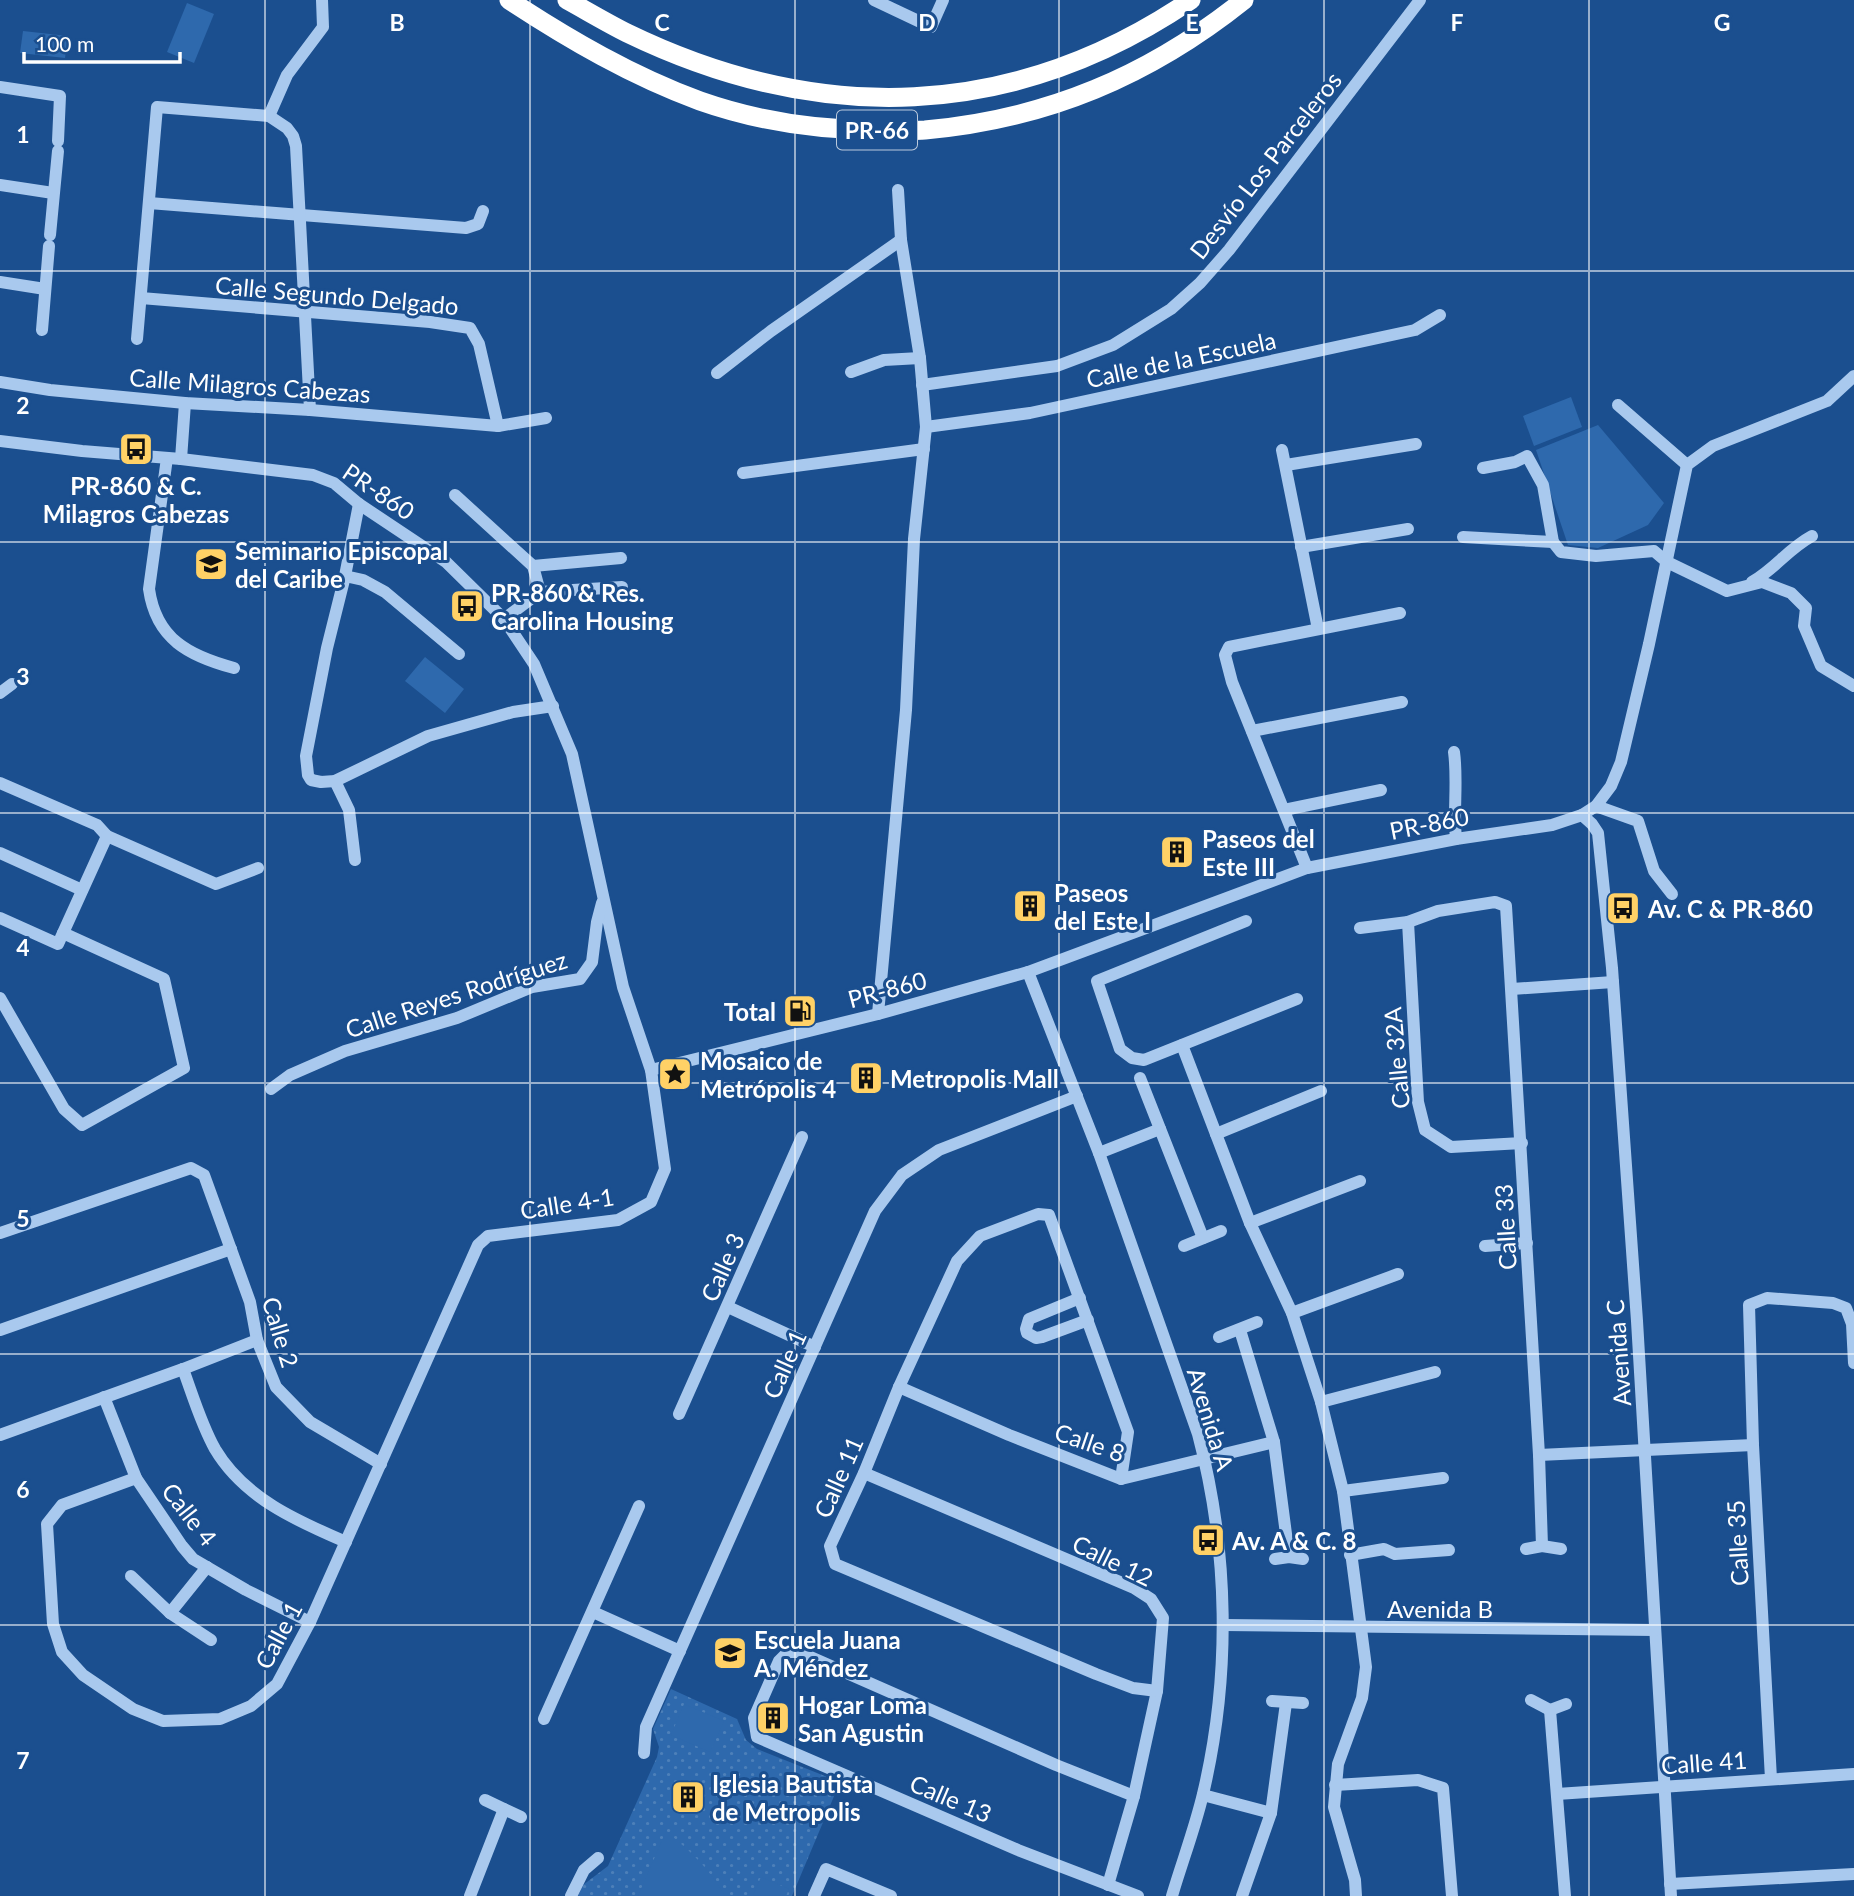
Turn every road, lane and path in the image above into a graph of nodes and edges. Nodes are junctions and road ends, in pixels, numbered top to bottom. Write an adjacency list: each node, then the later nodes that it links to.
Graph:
1 (322, 0): 10 (street)
2 (509, 0): 7 (highway, PR-66)
3 (567, 0): 6 (highway, PR-66)
4 (874, 0): 5 (street)
5 (943, 0)
6 (1191, 0)
7 (1244, 0)
8 (1420, 0): 30 (street, Desvío Los Parceleros)
9 (0, 87): 13 (street)
10 (268, 116): 14 (street); 16 (street)
11 (0, 185): 13 (street)
12 (898, 190): 17 (street)
13 (52, 193): 19 (street)
14 (149, 203): 16 (street); 20 (street)
15 (483, 211): 16 (street)
16 (299, 215): 21 (street)
17 (901, 240): 25 (street); 27 (street)
18 (0, 282): 19 (street)
19 (45, 289): 23 (street)
20 (141, 298): 21 (street, Calle Segundo Delgado); 24 (street)
21 (303, 312): 33 (street); 35 (street, Calle Segundo Delgado)
22 (1440, 315): 36 (street, Calle de la Escuela)
23 (42, 330)
24 (137, 339)
25 (920, 358): 26 (street); 30 (street)
26 (851, 372)
27 (717, 373)
28 (1854, 376): 44 (street)
29 (0, 382): 31 (street, Calle Milagros Cabezas)
30 (922, 385): 36 (street)
31 (185, 403): 33 (street, Calle Milagros Cabezas); 42 (street)
32 (1618, 405): 44 (street)
33 (310, 410): 35 (street, Calle Milagros Cabezas)
34 (546, 418): 35 (street, Calle Milagros Cabezas)
35 (498, 426)
36 (926, 427): 39 (street)
37 (0, 441): 41 (street, PR-860 / PR-860)
38 (1416, 444): 43 (street)
39 (924, 449): 46 (street); 98 (street)
40 (1282, 450): 43 (street)
41 (167, 458): 42 (street, PR-860 / PR-860); 65 (street)
42 (181, 459): 48 (street, PR-860 / PR-860)
43 (1286, 465): 53 (street)
44 (1687, 465): 55 (street, PR-860 / PR-860)
45 (1483, 467): 52 (street)
46 (743, 474)
47 (455, 495): 56 (street)
48 (359, 504): 57 (street); 62 (street, PR-860 / PR-860)
49 (1408, 529): 53 (street)
50 (1812, 536): 59 (street)
51 (1463, 537): 52 (street)
52 (1553, 542): 55 (street)
53 (1301, 547): 63 (street)
54 (621, 558): 56 (street)
55 (1667, 562): 59 (street); 76 (street, PR-860 / PR-860)
56 (533, 566): 60 (street)
57 (345, 576): 64 (street); 73 (street)
58 (622, 587): 60 (street)
59 (1743, 587): 67 (street)
60 (540, 592): 62 (street)
61 (1400, 613): 63 (street)
62 (505, 619): 70 (street, PR-860 / PR-860)
63 (1318, 629): 71 (street)
64 (459, 654)
65 (234, 668)
66 (12, 684): 68 (street)
67 (1854, 686)
68 (0, 693)
69 (1402, 702): 71 (street)
70 (553, 706): 73 (street); 87 (street, PR-860 / PR-860)
71 (1252, 730): 77 (street)
72 (1454, 752): 80 (street)
73 (335, 781): 82 (street)
74 (0, 783): 79 (street)
75 (1381, 790): 77 (street)
76 (1596, 806): 78 (street, PR-860 / PR-860); 86 (street)
77 (1284, 810): 84 (street)
78 (1582, 815): 80 (street, PR-860 / PR-860); 94 (street, Avenida C)
79 (107, 836): 83 (street); 85 (street)
80 (1456, 839): 84 (street, PR-860 / PR-860)
81 (0, 853): 85 (street)
82 (355, 860)
83 (258, 868)
84 (1307, 869): 93 (street, PR-860 / PR-860)
85 (82, 890): 92 (street)
86 (1672, 894)
87 (603, 900): 100 (street, PR-860 / PR-860); 102 (street, Calle Reyes Rodríguez)
88 (0, 918): 92 (street)
89 (1246, 921): 99 (street)
90 (1408, 922): 91 (street); 95 (street, Calle 33); 108 (street, Calle 32A)
91 (1360, 928)
92 (63, 933): 96 (street)
93 (1028, 972): 98 (street, PR-860 / PR-860); 104 (street, Avenida A)
94 (1614, 982): 95 (street); 141 (street, Avenida C)
95 (1512, 989): 108 (street, Calle 33)
96 (0, 998)
97 (1297, 999): 99 (street)
98 (877, 1014): 100 (street, PR-860 / PR-860)
99 (1182, 1045): 106 (street)
100 (651, 1070): 120 (street, Calle 4-1)
101 (1140, 1079): 105 (street)
102 (271, 1089)
103 (1321, 1091): 106 (street)
104 (1077, 1096): 109 (street, Avenida A); 130 (street, Calle 1)
105 (1160, 1129): 109 (street); 114 (street)
106 (1216, 1134): 111 (street)
107 (803, 1137): 122 (street, Calle 3)
108 (1521, 1143): 115 (street, Calle 33)
109 (1099, 1153): 143 (street, Avenida A)
110 (1360, 1181): 111 (street)
111 (1250, 1223): 123 (street)
112 (1222, 1231): 114 (street)
113 (0, 1233): 118 (street, Calle 2)
114 (1203, 1238): 116 (street)
115 (1527, 1243): 117 (street); 142 (street, Calle 33)
116 (1184, 1245)
117 (1485, 1246)
118 (230, 1249): 126 (street); 129 (street, Calle 2)
119 (1398, 1274): 123 (street)
120 (462, 1282): 144 (street, Calle 1)
121 (1080, 1298): 124 (street); 124 (street); 134 (street, Calle 11)
122 (728, 1307): 130 (street); 137 (street, Calle 3)
123 (1292, 1313): 136 (street)
124 (1088, 1320): 148 (street)
125 (1257, 1322): 127 (street)
126 (0, 1330)
127 (1240, 1330): 128 (street); 139 (street)
128 (1219, 1337)
129 (257, 1339): 132 (street); 144 (street, Calle 2)
130 (815, 1347): 169 (street, Calle 1)
131 (1854, 1363): 140 (street, Calle 35)
132 (183, 1369): 135 (street); 151 (street)
133 (1435, 1372): 136 (street)
134 (899, 1387): 145 (street, Calle 11); 148 (street, Calle 8)
135 (104, 1397): 138 (street); 146 (street, Calle 4)
136 (1321, 1402): 149 (street)
137 (679, 1414)
138 (1, 1435)
139 (1274, 1442): 143 (street, Calle 8); 157 (street)
140 (1752, 1445): 141 (street); 180 (street, Calle 35)
141 (1645, 1451): 142 (street); 167 (street, Avenida C)
142 (1539, 1455): 152 (street, Calle 33)
143 (1204, 1459): 148 (street, Calle 8); 165 (street, Avenida A)
144 (381, 1464): 151 (street, Calle 1)
145 (864, 1474): 170 (street, Calle 12); 170 (street, Calle 11)
146 (136, 1478): 160 (street, Calle 4); 164 (street, Calle 1)
147 (1443, 1478): 149 (street)
148 (1121, 1479)
149 (1343, 1491): 156 (street)
150 (639, 1506): 162 (street)
151 (346, 1542): 164 (street, Calle 1)
152 (1542, 1546): 153 (street); 154 (street)
153 (1526, 1549)
154 (1561, 1549)
155 (1449, 1550): 156 (street)
156 (1350, 1555): 166 (street)
157 (1289, 1558): 158 (street); 159 (street)
158 (1275, 1559)
159 (1303, 1559)
160 (207, 1567): 163 (street); 164 (street, Calle 4)
161 (131, 1576): 163 (street)
162 (593, 1612): 169 (street); 177 (street)
163 (170, 1613): 168 (street)
164 (310, 1622)
165 (1224, 1625): 166 (street, Avenida B); 184 (street, Avenida A)
166 (1360, 1628): 167 (street, Avenida B); 181 (street)
167 (1655, 1630): 182 (street, Avenida C)
168 (211, 1640)
169 (680, 1651): 178 (street, Calle 1)
170 (1157, 1691): 185 (street, Calle 12)
171 (1531, 1700): 176 (street)
172 (1272, 1701): 173 (street)
173 (1286, 1703): 174 (street); 188 (street)
174 (1303, 1703)
175 (1566, 1704): 176 (street)
176 (1550, 1710): 183 (street)
177 (544, 1719)
178 (644, 1753)
179 (1854, 1774): 180 (street, Calle 41)
180 (1771, 1779): 182 (street, Calle 41)
181 (1335, 1785): 201 (street); 202 (street)
182 (1664, 1786): 183 (street, Calle 41); 193 (street, Avenida C)
183 (1557, 1794): 203 (street)
184 (1203, 1795): 188 (street); 199 (street, Avenida A)
185 (1134, 1796): 192 (street, Calle 12); 192 (street, Calle 13)
186 (485, 1800): 187 (street)
187 (504, 1809): 189 (street); 194 (street)
188 (1271, 1813): 200 (street)
189 (521, 1817)
190 (598, 1858): 195 (street)
191 (1854, 1874): 193 (street)
192 (1108, 1885): 198 (street, Calle 13)
193 (1670, 1890)
194 (470, 1896)
195 (571, 1896)
196 (814, 1896): 197 (street)
197 (891, 1896)
198 (1138, 1896)
199 (1172, 1896)
200 (1242, 1896)
201 (1356, 1896)
202 (1452, 1896)
203 (1565, 1896)

